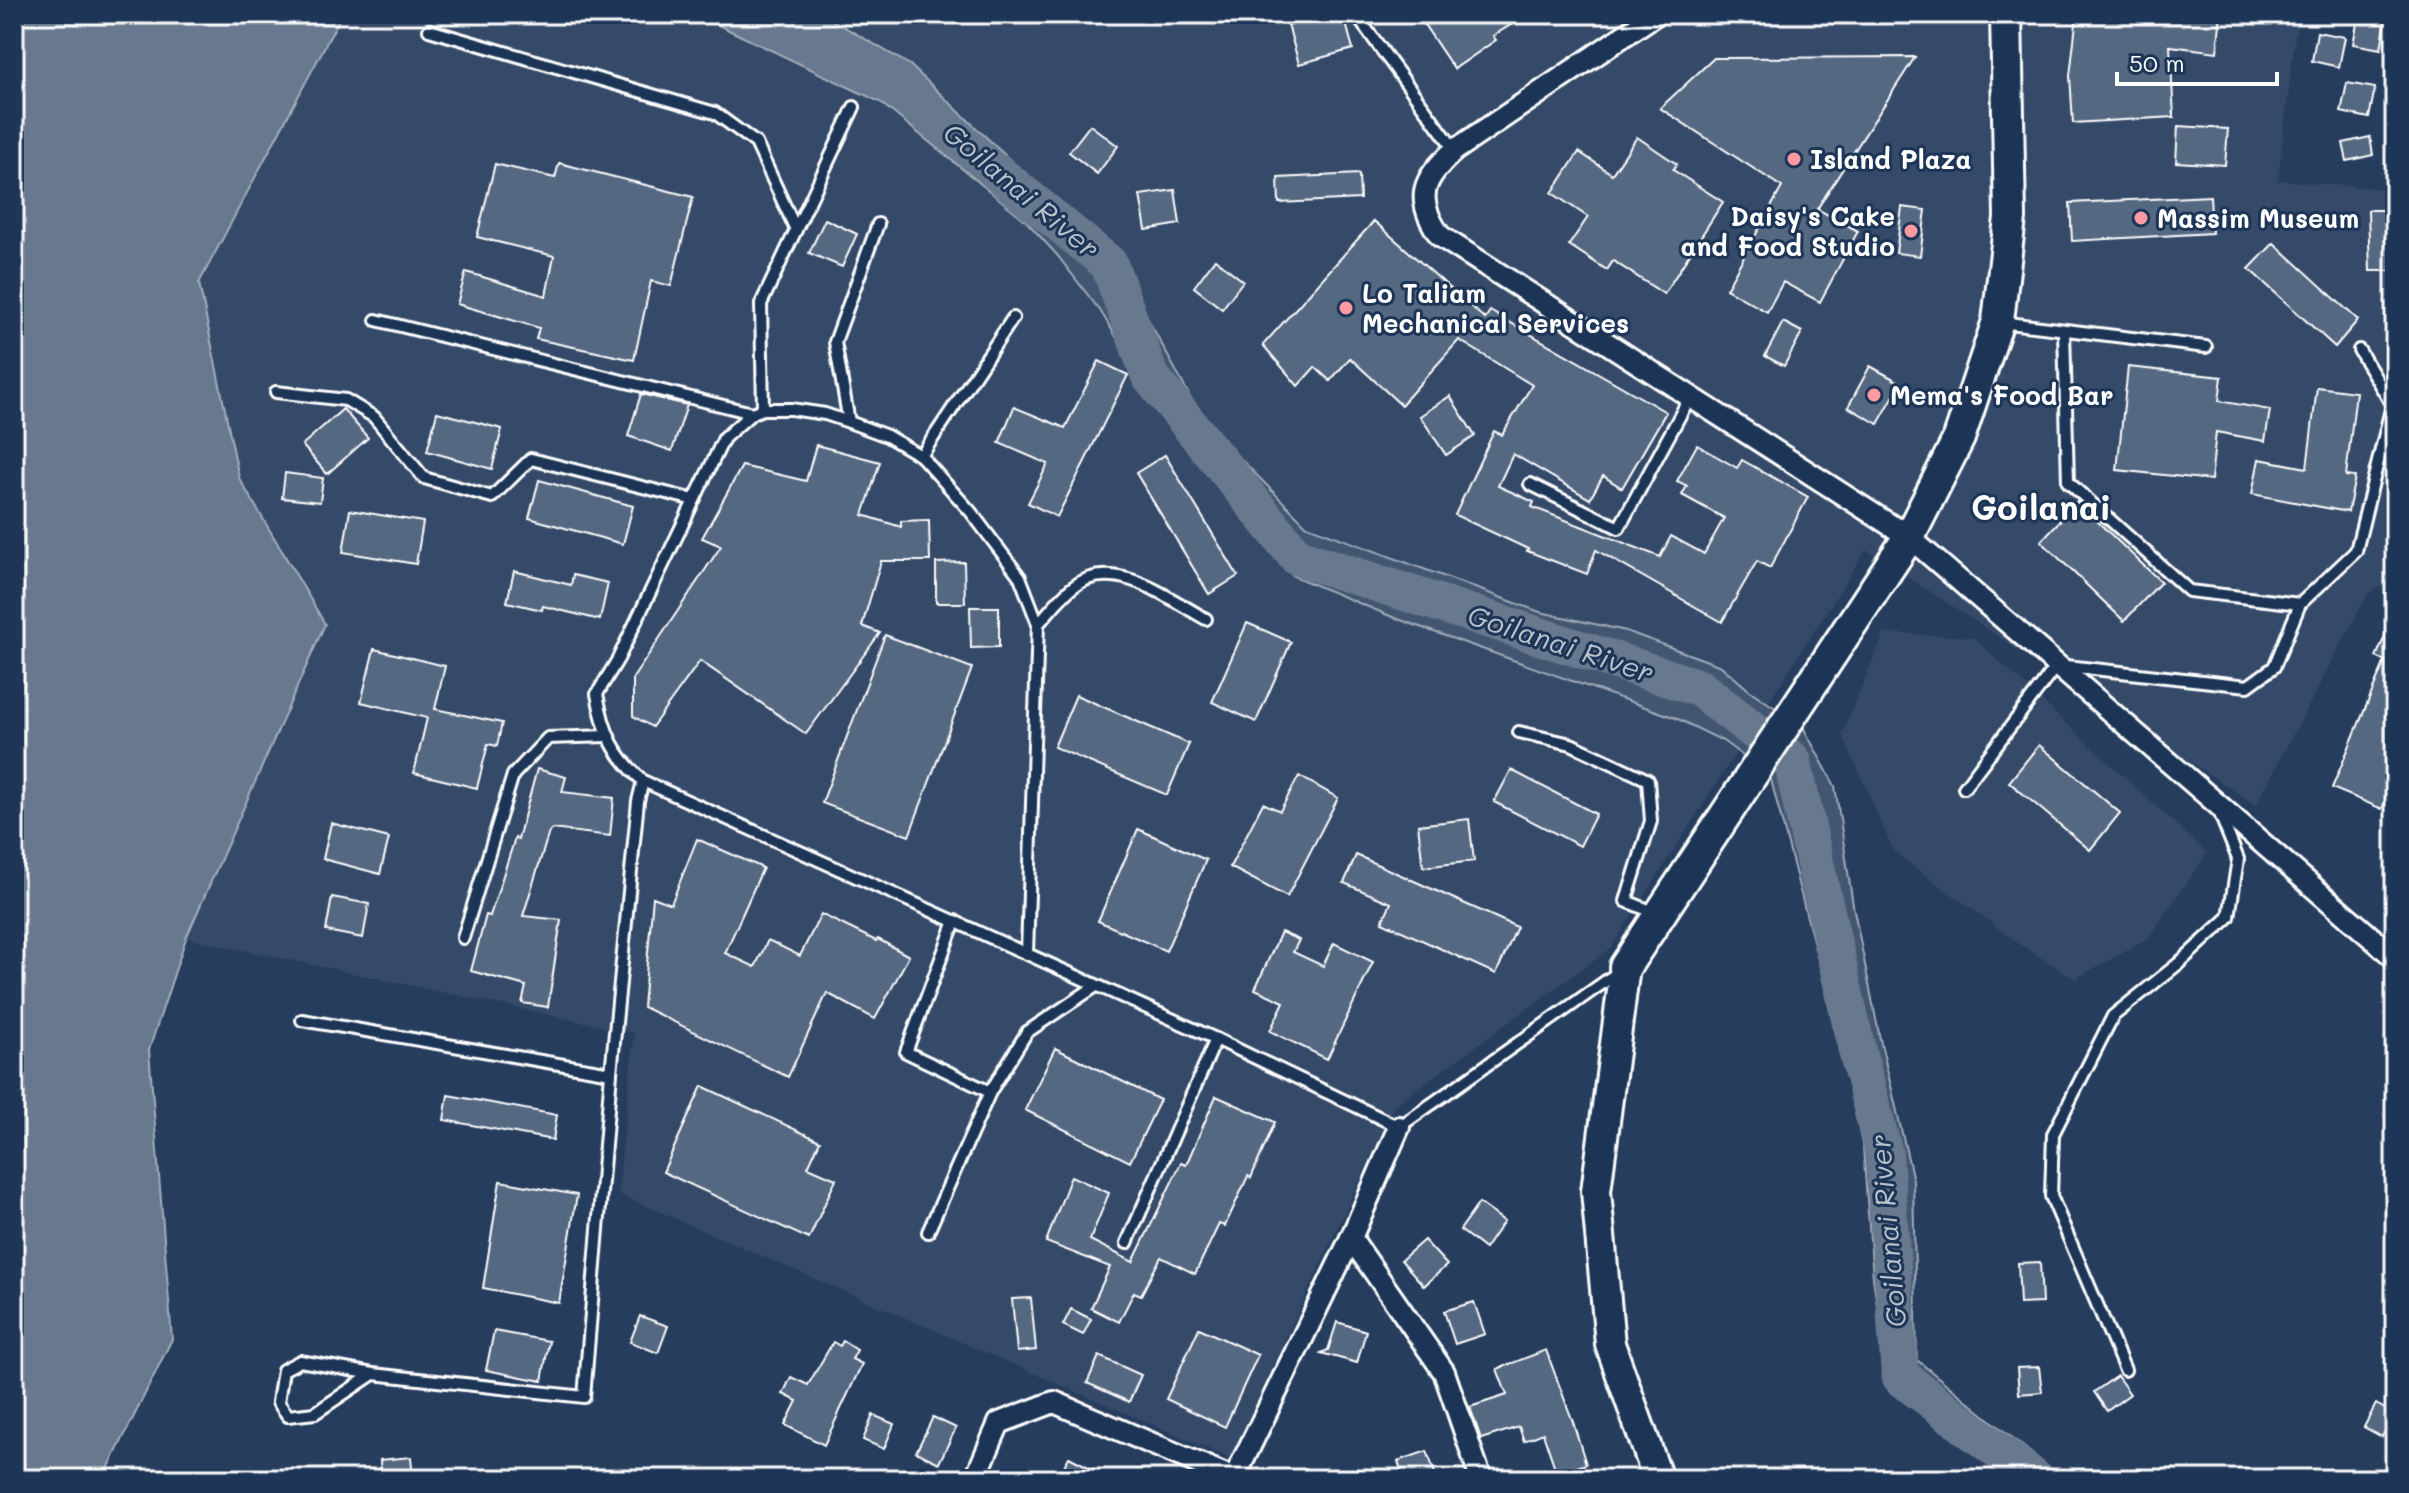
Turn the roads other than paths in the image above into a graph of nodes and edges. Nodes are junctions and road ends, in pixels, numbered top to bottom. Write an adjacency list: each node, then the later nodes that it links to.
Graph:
1 (1359, 14): 6 (lane)
2 (1656, 14): 6 (street)
3 (2006, 14): 11 (main road)
4 (429, 30): 8 (lane)
5 (854, 107): 8 (lane)
6 (1455, 150): 16 (street)
7 (878, 224): 18 (lane)
8 (796, 230): 17 (lane)
9 (1013, 318): 19 (lane)
10 (376, 320): 17 (lane)
11 (1998, 321): 12 (lane); 22 (main road)
12 (2064, 330): 13 (lane); 23 (lane)
13 (2206, 347)
14 (2359, 350): 23 (lane)
15 (276, 392): 21 (lane)
16 (1690, 397): 20 (lane); 22 (street)
17 (758, 411): 18 (lane); 21 (lane)
18 (849, 422): 19 (lane)
19 (921, 456): 25 (lane)
20 (1530, 484)
21 (694, 500): 28 (lane)
22 (1909, 537): 26 (street); 32 (main road)
23 (2300, 604): 26 (lane)
24 (1206, 619): 25 (lane)
25 (1038, 624): 35 (lane)
26 (2057, 665): 30 (lane); 31 (street)
27 (1519, 732): 32 (lane)
28 (607, 736): 29 (lane); 34 (lane)
29 (643, 781): 33 (lane); 41 (lane)
30 (1964, 788)
31 (2217, 804): 36 (street); 47 (lane)
32 (1660, 915): 37 (main road)
33 (955, 921): 35 (lane); 42 (lane)
34 (463, 938)
35 (1027, 953): 38 (lane)
36 (2395, 958)
37 (1625, 967): 43 (lane); 52 (main road)
38 (1096, 986): 40 (lane); 42 (lane)
39 (302, 1020): 41 (lane)
40 (1216, 1039): 43 (lane); 46 (lane)
41 (611, 1073): 48 (lane)
42 (990, 1092): 44 (lane)
43 (1399, 1127): 45 (street)
44 (928, 1232)
45 (1351, 1238): 49 (street); 51 (street)
46 (1127, 1243)
47 (2125, 1370)
48 (373, 1374): 48 (lane)
49 (1234, 1478): 50 (street)
50 (975, 1479)
51 (1481, 1479)
52 (1658, 1479)

